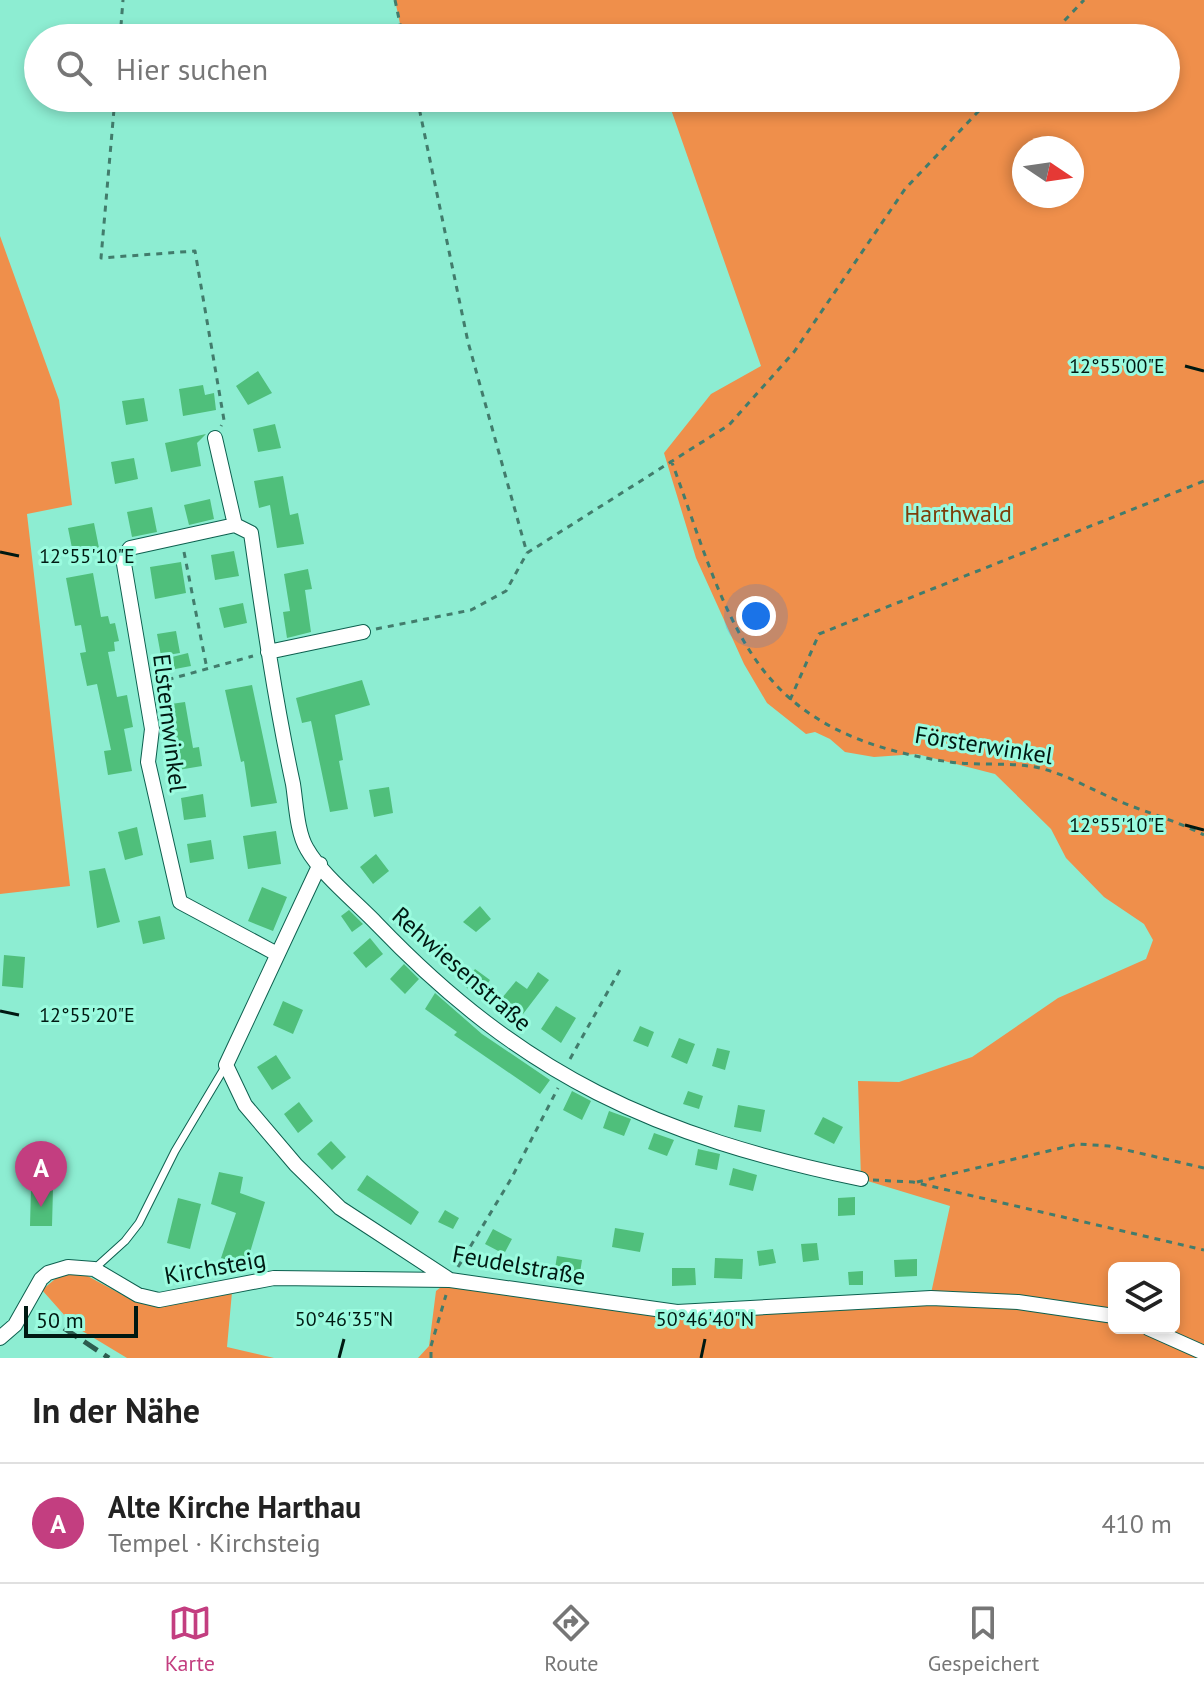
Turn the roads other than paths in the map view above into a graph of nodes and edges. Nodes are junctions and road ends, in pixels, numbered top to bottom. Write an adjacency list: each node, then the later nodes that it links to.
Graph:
1 (215, 438): 2 (street)
2 (235, 525): 4 (street); 6 (street, Elsternwinkel)
3 (363, 632): 4 (street)
4 (268, 652): 5 (street)
5 (320, 864): 6 (street); 8 (street, Rehwiesenstraße)
6 (277, 954): 7 (street)
7 (226, 1065): 9 (lane); 10 (street, Feudelstraße)
8 (861, 1179)
9 (94, 1269): 10 (street, Kirchsteig); 13 (street)
10 (448, 1286): 11 (street, Feudelstraße)
11 (1108, 1315)
12 (1161, 1334): 14 (street)
13 (0, 1338)
14 (1204, 1353)

